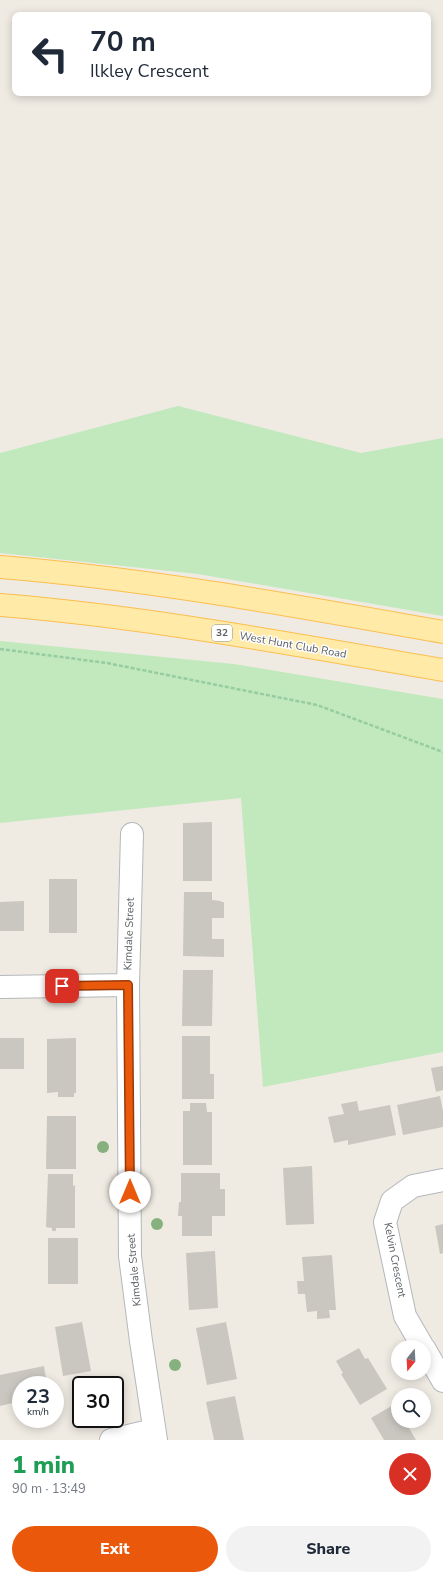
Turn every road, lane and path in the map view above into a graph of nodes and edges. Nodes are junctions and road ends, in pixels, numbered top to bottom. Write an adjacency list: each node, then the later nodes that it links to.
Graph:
1 (0, 567): 3 (main road)
2 (0, 604): 5 (main road, West Hunt Club Road / 32)
3 (443, 632)
4 (0, 649): 6 (path)
5 (443, 670)
6 (443, 752)
7 (132, 834): 8 (street, Kimdale Street)
8 (128, 985): 9 (street); 14 (street, Kimdale Street)
9 (0, 987)
10 (443, 1180): 11 (street, Kelvin Crescent)
11 (419, 1340)
12 (431, 1360): 13 (street, Kelvin Crescent)
13 (443, 1381)
14 (155, 1435): 15 (street)
15 (111, 1440)

